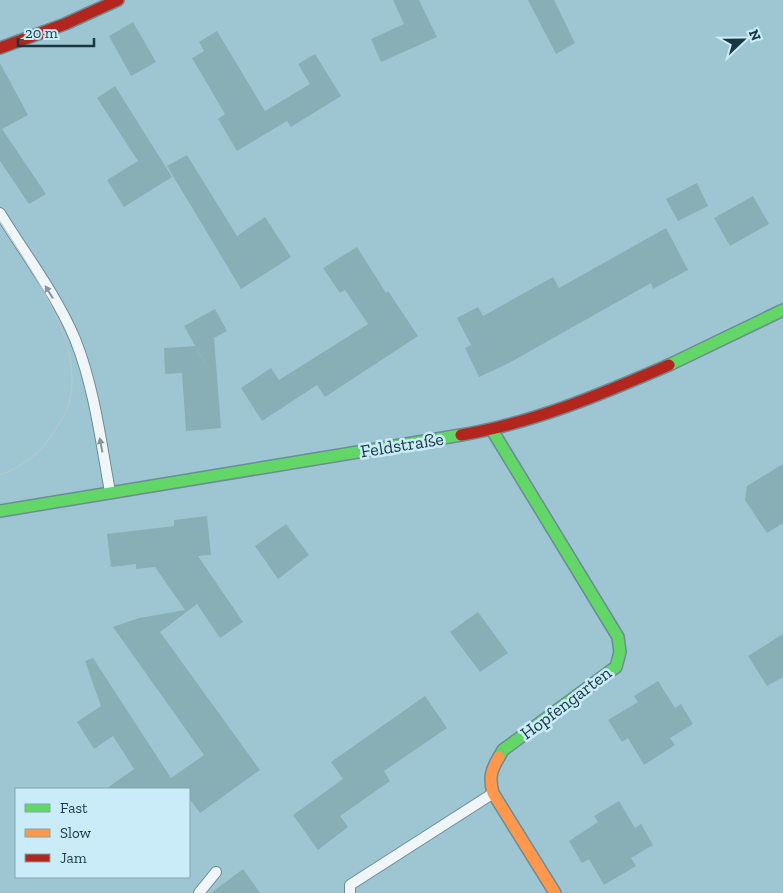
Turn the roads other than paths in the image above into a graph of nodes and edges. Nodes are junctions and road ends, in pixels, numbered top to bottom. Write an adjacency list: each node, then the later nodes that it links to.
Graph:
1 (118, 0): 2 (street)
2 (0, 48)
3 (0, 213): 6 (lane, one-way to 3)
4 (783, 310): 5 (street, Feldstraße)
5 (492, 430): 6 (street, Feldstraße); 8 (street, Hopfengarten)
6 (110, 493): 7 (street, Feldstraße)
7 (0, 511)
8 (493, 793): 11 (lane); 12 (street)
9 (216, 872): 10 (lane)
10 (199, 893)
11 (350, 893)
12 (555, 893)

